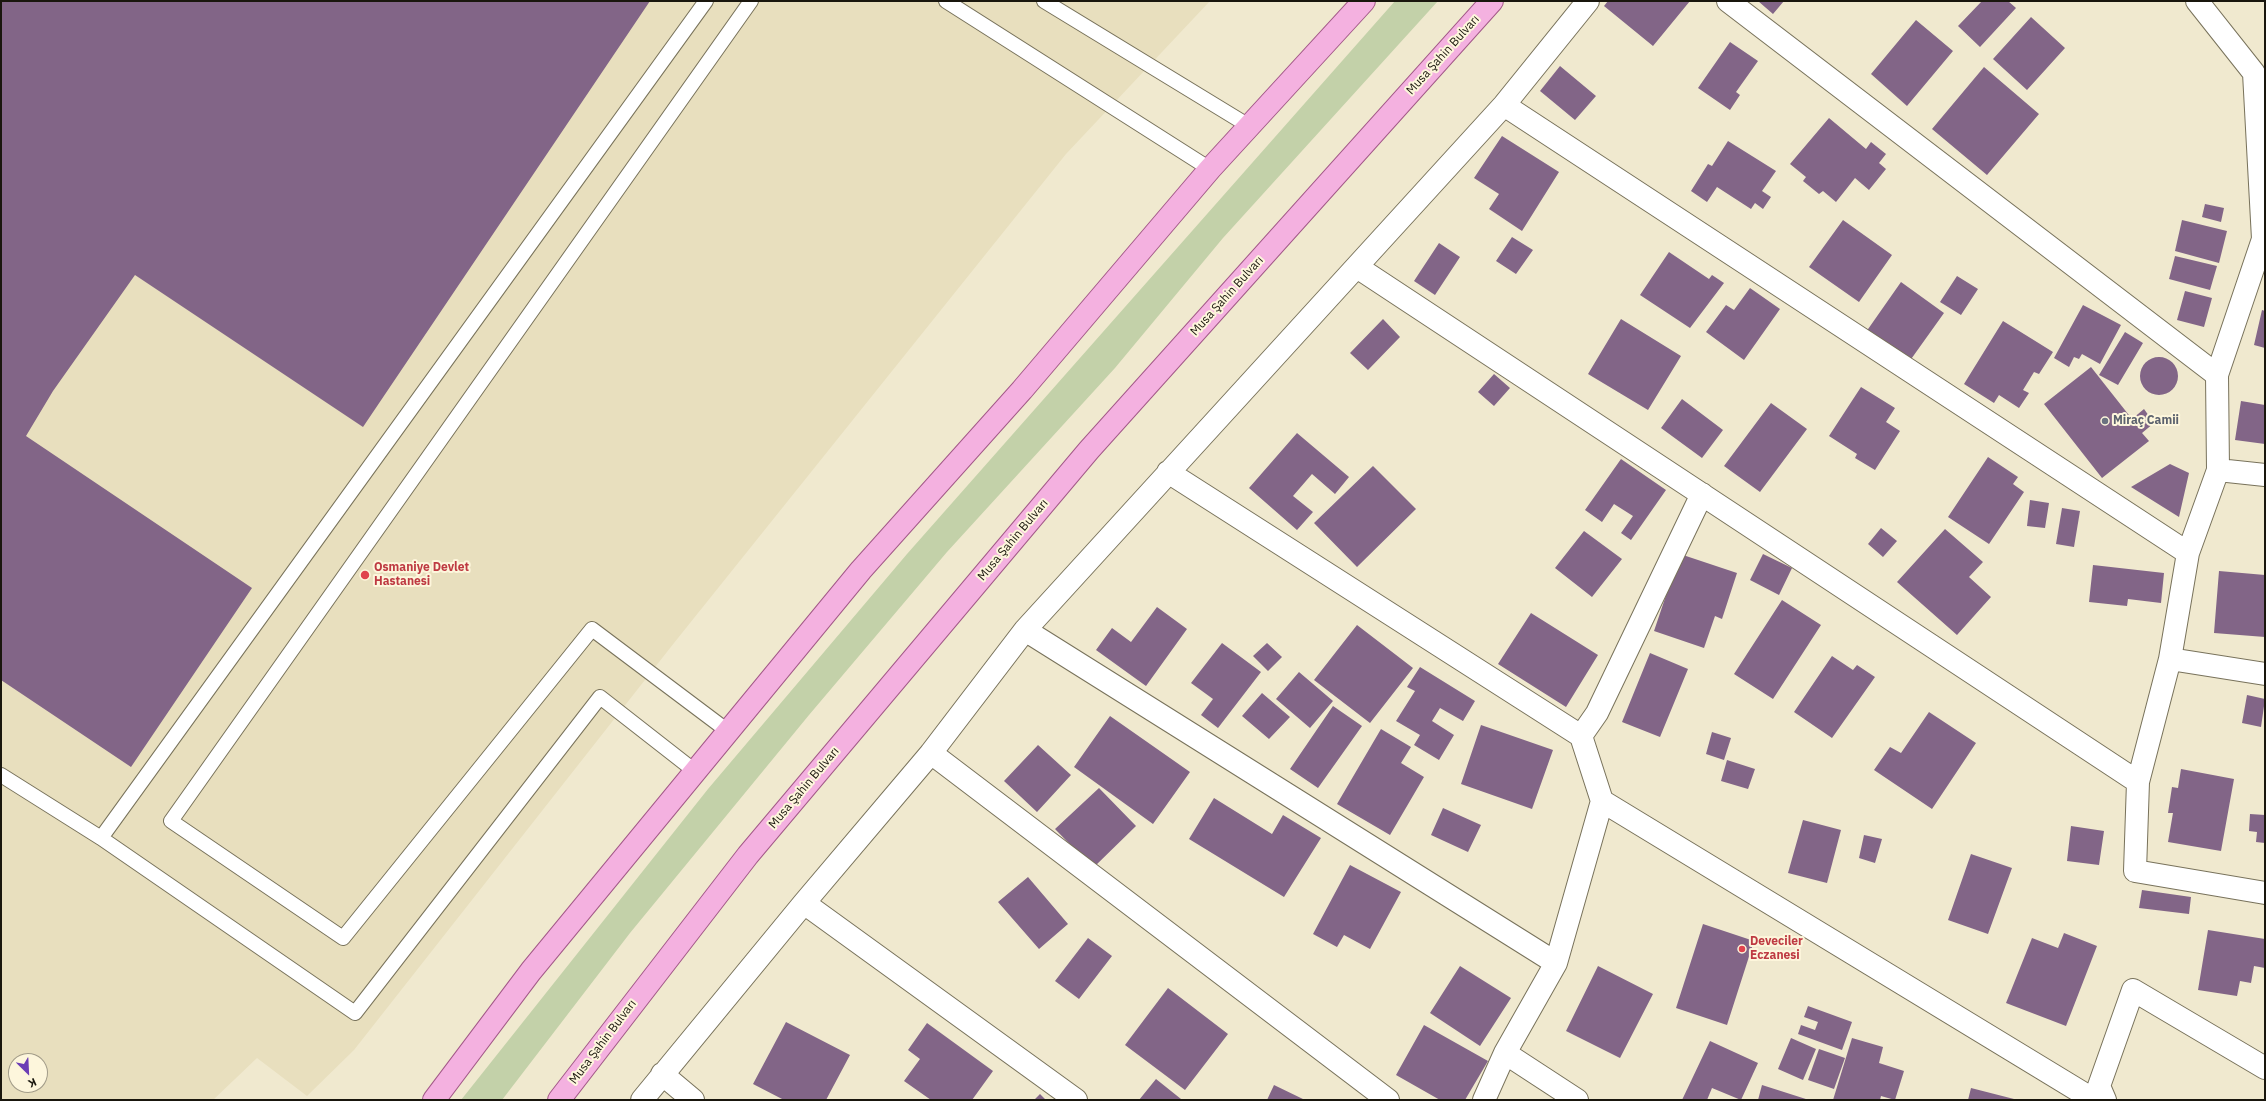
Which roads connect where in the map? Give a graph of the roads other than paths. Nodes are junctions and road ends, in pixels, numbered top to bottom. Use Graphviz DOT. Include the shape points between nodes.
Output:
graph roads {
  1 [pos="706,1"];
  2 [pos="751,1"];
  3 [pos="946,1"];
  4 [pos="1044,1"];
  5 [pos="1364,1"];
  6 [pos="1492,1"];
  7 [pos="1588,1"];
  8 [pos="1728,1"];
  9 [pos="2197,1"];
  10 [pos="1504,105"];
  11 [pos="1249,126"];
  12 [pos="1210,169"];
  13 [pos="2264,239"];
  14 [pos="1357,267"];
  15 [pos="2217,375"];
  16 [pos="2218,470"];
  17 [pos="1168,472"];
  18 [pos="2265,475"];
  19 [pos="1702,494"];
  20 [pos="2188,553"];
  21 [pos="1025,630"];
  22 [pos="2170,659"];
  23 [pos="2265,674"];
  24 [pos="729,732"];
  25 [pos="1580,736"];
  26 [pos="931,754"];
  27 [pos="696,772"];
  28 [pos="1,775"];
  29 [pos="2138,782"];
  30 [pos="1602,801"];
  31 [pos="101,838"];
  32 [pos="2265,893"];
  33 [pos="804,903"];
  34 [pos="1556,963"];
  35 [pos="1505,1053"];
  36 [pos="2265,1068"];
  37 [pos="662,1074"];
  38 [pos="434,1100"];
  39 [pos="559,1100"];
  40 [pos="642,1100"];
  41 [pos="693,1100"];
  42 [pos="1076,1100"];
  43 [pos="1388,1100"];
  44 [pos="1484,1100"];
  45 [pos="1577,1100"];
  46 [pos="2094,1100"];
  47 [pos="2105,1100"];
  1 -- 31 [label="lane"];
  2 -- 24 [label="lane" via="171,821 343,938 592,629"];
  3 -- 12 [label="lane"];
  4 -- 11 [label="lane"];
  5 -- 11 [label="main road"];
  6 -- 39 [label="main road, Musa Şahin Bulvarı" via="1084,456 748,855"];
  7 -- 10 [label="street"];
  8 -- 15 [label="street"];
  9 -- 13 [label="street" via="2254,73"];
  10 -- 14 [label="street"];
  10 -- 20 [label="street"];
  11 -- 12 [label="main road"];
  12 -- 24 [label="main road" via="1022,390 861,570"];
  13 -- 15 [label="street"];
  14 -- 17 [label="street"];
  14 -- 19 [label="street"];
  15 -- 16 [label="street"];
  16 -- 18 [label="street"];
  16 -- 20 [label="street"];
  17 -- 21 [label="street"];
  17 -- 25 [label="street"];
  19 -- 25 [label="street" via="1597,713"];
  19 -- 29 [label="street"];
  20 -- 22 [label="street"];
  21 -- 26 [label="street"];
  21 -- 34 [label="street"];
  22 -- 23 [label="street"];
  22 -- 29 [label="street"];
  24 -- 27 [label="main road"];
  25 -- 30 [label="street"];
  26 -- 33 [label="street"];
  26 -- 43 [label="street"];
  27 -- 31 [label="lane" via="600,697 355,1013"];
  27 -- 38 [label="main road" via="531,971"];
  28 -- 31 [label="lane"];
  29 -- 32 [label="street" via="2135,871"];
  30 -- 34 [label="street"];
  30 -- 46 [label="street"];
  33 -- 37 [label="street"];
  33 -- 42 [label="street"];
  34 -- 35 [label="street"];
  35 -- 44 [label="street"];
  35 -- 45 [label="street"];
  36 -- 47 [label="street" via="2134,990 2099,1086"];
  37 -- 40 [label="street"];
  37 -- 41 [label="street"];
}
